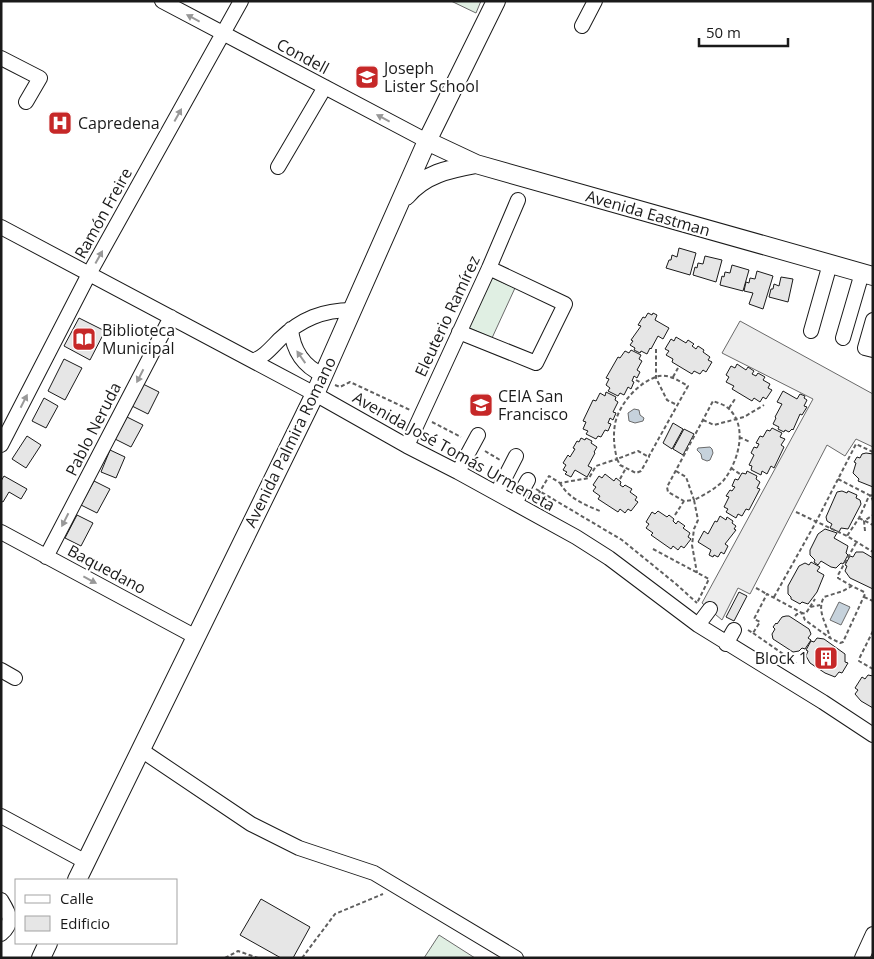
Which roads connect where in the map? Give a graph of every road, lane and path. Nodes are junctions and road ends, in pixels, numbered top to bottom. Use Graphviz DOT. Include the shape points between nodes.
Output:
graph roads {
  1 [pos="162,1"];
  2 [pos="241,1"];
  3 [pos="496,1"];
  4 [pos="595,1"];
  5 [pos="582,26"];
  6 [pos="224,34"];
  7 [pos="1,58"];
  8 [pos="325,87"];
  9 [pos="26,102"];
  10 [pos="427,141"];
  11 [pos="476,164"];
  12 [pos="278,167"];
  13 [pos="518,200"];
  14 [pos="397,209"];
  15 [pos="1,227"];
  16 [pos="830,264"];
  17 [pos="489,268"];
  18 [pos="89,274"];
  19 [pos="867,275"];
  20 [pos="352,310"];
  21 [pos="170,317"];
  22 [pos="873,320"];
  23 [pos="291,329"];
  24 [pos="812,331"];
  25 [pos="459,332"];
  26 [pos="843,338"];
  27 [pos="656,349"];
  28 [pos="873,350"];
  29 [pos="253,361"];
  30 [pos="678,368"];
  31 [pos="323,375"];
  32 [pos="673,377"];
  33 [pos="656,378"];
  34 [pos="636,380"];
  35 [pos="643,384"];
  36 [pos="315,394"];
  37 [pos="734,399"];
  38 [pos="677,405"];
  39 [pos="764,405"];
  40 [pos="729,408"];
  41 [pos="737,419"];
  42 [pos="703,420"];
  43 [pos="612,422"];
  44 [pos="615,425"];
  45 [pos="478,435"];
  46 [pos="739,437"];
  47 [pos="750,442"];
  48 [pos="1,444"];
  49 [pos="407,446"];
  50 [pos="873,452"];
  51 [pos="516,456"];
  52 [pos="649,457"];
  53 [pos="617,459"];
  54 [pos="591,464"];
  55 [pos="596,466"];
  56 [pos="626,468"];
  57 [pos="731,468"];
  58 [pos="676,471"];
  59 [pos="458,472"];
  60 [pos="740,474"];
  61 [pos="620,479"];
  62 [pos="838,479"];
  63 [pos="527,482"];
  64 [pos="560,483"];
  65 [pos="540,492"];
  66 [pos="497,493"];
  67 [pos="872,496"];
  68 [pos="694,500"];
  69 [pos="684,501"];
  70 [pos="873,502"];
  71 [pos="515,503"];
  72 [pos="529,511"];
  73 [pos="600,511"];
  74 [pos="796,512"];
  75 [pos="675,515"];
  76 [pos="873,515"];
  77 [pos="859,518"];
  78 [pos="864,521"];
  79 [pos="816,522"];
  80 [pos="873,525"];
  81 [pos="865,531"];
  82 [pos="1,532"];
  83 [pos="847,536"];
  84 [pos="856,543"];
  85 [pos="653,550"];
  86 [pos="873,552"];
  87 [pos="46,557"];
  88 [pos="696,573"];
  89 [pos="852,586"];
  90 [pos="756,588"];
  91 [pos="767,594"];
  92 [pos="864,597"];
  93 [pos="774,598"];
  94 [pos="815,599"];
  95 [pos="873,601"];
  96 [pos="821,604"];
  97 [pos="810,607"];
  98 [pos="705,608"];
  99 [pos="802,613"];
  100 [pos="795,616"];
  101 [pos="698,625"];
  102 [pos="873,631"];
  103 [pos="753,633"];
  104 [pos="731,635"];
  105 [pos="196,637"];
  106 [pos="830,638"];
  107 [pos="873,646"];
  108 [pos="873,656"];
  109 [pos="796,663"];
  110 [pos="873,669"];
  111 [pos="1,670"];
  112 [pos="15,678"];
  113 [pos="873,735"];
  114 [pos="141,750"];
  115 [pos="1,816"];
  116 [pos="86,862"];
  117 [pos="78,879"];
  118 [pos="405,891"];
  119 [pos="1,900"];
  120 [pos="1,934"];
  121 [pos="873,934"];
  122 [pos="48,944"];
  123 [pos="41,958"];
  124 [pos="225,958"];
  125 [pos="258,958"];
  126 [pos="302,958"];
  127 [pos="516,958"];
  128 [pos="862,958"];
  6 -- 1 [label="street, Condell, one-way"];
  2 -- 6 [label="street, Ramón Freire"];
  3 -- 10 [label="main road, Avenida Palmira Romano"];
  4 -- 5 [label="street"];
  6 -- 8 [label="street, Condell"];
  18 -- 6 [label="street, Ramón Freire, one-way"];
  7 -- 9 [label="street" via="40,78"];
  10 -- 8 [label="street, Condell, one-way"];
  8 -- 12 [label="street"];
  10 -- 11 [label="main road, Avenida Eastman"];
  10 -- 14 [label="main road, Avenida Palmira Romano"];
  11 -- 14 [label="main road" via="450,168 429,177 410,191"];
  11 -- 16 [label="main road, Avenida Eastman"];
  13 -- 17 [label="street, Eleuterio Ramírez"];
  14 -- 20 [label="main road, Avenida Palmira Romano"];
  15 -- 18 [label="street, Avenida José Tomás Urmeneta"];
  16 -- 19 [label="main road, Avenida Eastman"];
  16 -- 24 [label="street"];
  17 -- 25 [label="street, Eleuterio Ramírez"];
  17 -- 25 [label="street" via="564,304 536,363"];
  18 -- 21 [label="street, Avenida José Tomás Urmeneta"];
  48 -- 18 [label="street, Ramón Freire, one-way"];
  19 -- 26 [label="street"];
  20 -- 23 [label="street" via="322,313"];
  20 -- 31 [label="main road, Avenida Palmira Romano"];
  21 -- 29 [label="street, Avenida José Tomás Urmeneta"];
  21 -- 87 [label="street, Pablo Neruda, one-way"];
  22 -- 28 [label="street" via="865,348"];
  23 -- 29 [label="street" via="267,353"];
  31 -- 23 [label="street, one-way" via="301,359"];
  25 -- 49 [label="street, Eleuterio Ramírez"];
  27 -- 33 [label="path"];
  29 -- 36 [label="street, Avenida José Tomás Urmeneta"];
  30 -- 32 [label="path"];
  31 -- 36 [label="main road, Avenida Palmira Romano"];
  32 -- 33 [label="path"];
  32 -- 38 [label="path" via="688,386"];
  33 -- 35 [label="path"];
  33 -- 38 [label="path" via="667,400"];
  34 -- 35 [label="path"];
  35 -- 44 [label="path" via="625,403"];
  36 -- 49 [label="street, Avenida José Tomás Urmeneta"];
  36 -- 105 [label="main road, Avenida Palmira Romano"];
  37 -- 40 [label="path"];
  38 -- 52 [label="path"];
  39 -- 41 [label="path"];
  40 -- 41 [label="path"];
  40 -- 42 [label="path" via="713,401"];
  41 -- 42 [label="path" via="714,425"];
  41 -- 46 [label="path"];
  42 -- 58 [label="path"];
  43 -- 44 [label="path"];
  44 -- 53 [label="path"];
  45 -- 59 [label="street"];
  46 -- 47 [label="path"];
  46 -- 57 [label="path"];
  49 -- 59 [label="street, Avenida José Tomás Urmeneta"];
  50 -- 62 [label="path" via="856,444"];
  51 -- 66 [label="street"];
  52 -- 53 [label="path" via="638,451"];
  52 -- 56 [label="path" via="638,474"];
  53 -- 55 [label="path"];
  53 -- 56 [label="path"];
  54 -- 55 [label="path"];
  55 -- 64 [label="path" via="589,478"];
  56 -- 61 [label="path"];
  57 -- 60 [label="path"];
  57 -- 68 [label="path" via="722,481"];
  58 -- 68 [label="path" via="686,477"];
  58 -- 69 [label="path" via="667,490"];
  59 -- 66 [label="street, Avenida José Tomás Urmeneta"];
  62 -- 67 [label="path"];
  62 -- 79 [label="path"];
  63 -- 65 [label="path"];
  63 -- 71 [label="street"];
  64 -- 65 [label="path" via="549,476"];
  64 -- 73 [label="path" via="572,497"];
  65 -- 72 [label="path"];
  65 -- 98 [label="path" via="622,540"];
  66 -- 71 [label="street, Avenida José Tomás Urmeneta"];
  67 -- 70 [label="path"];
  67 -- 77 [label="path"];
  68 -- 69 [label="path"];
  68 -- 88 [label="path" via="698,520 692,545"];
  69 -- 75 [label="path"];
  71 -- 72 [label="street, Avenida José Tomás Urmeneta"];
  72 -- 101 [label="street, Avenida José Tomás Urmeneta" via="609,558"];
  74 -- 79 [label="path"];
  76 -- 78 [label="path"];
  77 -- 78 [label="path"];
  77 -- 83 [label="path"];
  78 -- 80 [label="path"];
  78 -- 81 [label="path"];
  79 -- 83 [label="path"];
  79 -- 93 [label="path"];
  82 -- 87 [label="street, Baquedano"];
  83 -- 84 [label="path"];
  84 -- 86 [label="path"];
  84 -- 89 [label="path" via="838,575"];
  85 -- 88 [label="path"];
  87 -- 105 [label="street, Baquedano, one-way"];
  88 -- 98 [label="path" via="709,579"];
  89 -- 92 [label="path" via="864,592"];
  89 -- 96 [label="path" via="824,597"];
  90 -- 91 [label="path"];
  91 -- 93 [label="path"];
  91 -- 103 [label="path" via="754,618 760,622"];
  92 -- 95 [label="path"];
  92 -- 106 [label="path" via="843,642"];
  93 -- 99 [label="path"];
  94 -- 97 [label="path"];
  96 -- 97 [label="path"];
  96 -- 106 [label="path"];
  97 -- 99 [label="path"];
  98 -- 101 [label="street"];
  99 -- 100 [label="path"];
  99 -- 106 [label="path" via="805,620"];
  101 -- 104 [label="street, Avenida José Tomás Urmeneta"];
  102 -- 110 [label="path" via="860,659"];
  103 -- 104 [label="path" via="745,629 740,638"];
  103 -- 109 [label="path"];
  104 -- 113 [label="street, Avenida José Tomás Urmeneta"];
  105 -- 114 [label="main road, Avenida Palmira Romano"];
  107 -- 108 [label="path"];
  111 -- 112 [label="street"];
  114 -- 116 [label="main road, Avenida Palmira Romano"];
  114 -- 118 [label="street" via="251,824 299,848 374,873"];
  115 -- 116 [label="street"];
  116 -- 117 [label="main road, Avenida Palmira Romano"];
  118 -- 126 [label="path" via="380,894 335,914"];
  118 -- 127 [label="street"];
  119 -- 120 [label="street" via="9,912 10,921"];
  121 -- 128 [label="street"];
  122 -- 123 [label="main road"];
  124 -- 125 [label="path" via="238,951"];
}
